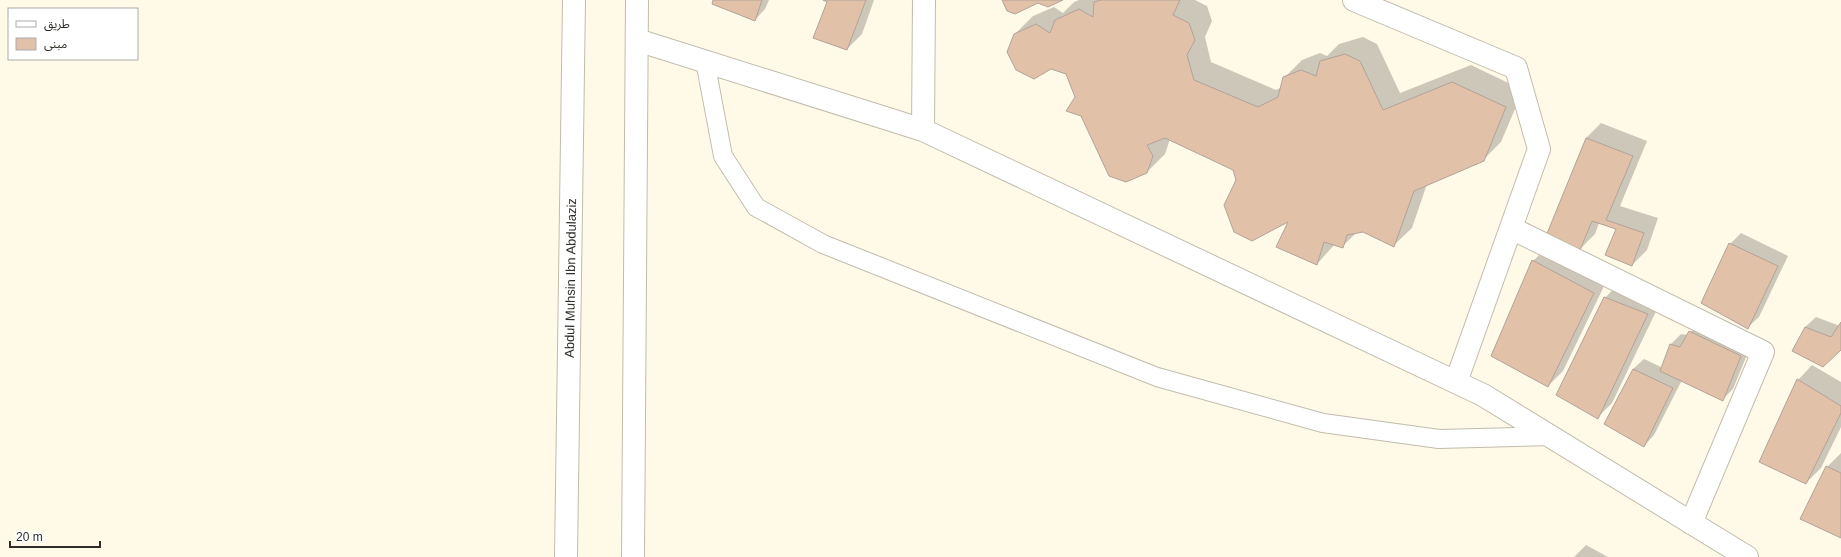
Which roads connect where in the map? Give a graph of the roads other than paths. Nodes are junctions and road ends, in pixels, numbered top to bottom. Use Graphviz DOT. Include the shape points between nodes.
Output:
graph roads {
  1 [pos="574,0"];
  2 [pos="637,0"];
  3 [pos="924,0"];
  4 [pos="1354,0"];
  5 [pos="637,40"];
  6 [pos="705,61"];
  7 [pos="923,130"];
  8 [pos="1511,228"];
  9 [pos="1456,382"];
  10 [pos="1550,436"];
  11 [pos="1691,523"];
  12 [pos="566,557"];
  13 [pos="633,557"];
  14 [pos="1747,557"];
  1 -- 12 [label="street, Abdul Muhsin Ibn Abdulaziz"];
  2 -- 5 [label="street"];
  3 -- 7 [label="street"];
  4 -- 8 [label="street" via="1516,68 1539,149"];
  5 -- 6 [label="street"];
  5 -- 13 [label="street"];
  6 -- 7 [label="street"];
  6 -- 10 [label="lane" via="723,156 756,207 823,244 1158,376 1323,423 1439,439"];
  7 -- 9 [label="street"];
  8 -- 9 [label="street"];
  8 -- 11 [label="street" via="1763,352"];
  9 -- 10 [label="street" via="1483,395"];
  10 -- 11 [label="street"];
  11 -- 14 [label="street"];
}
